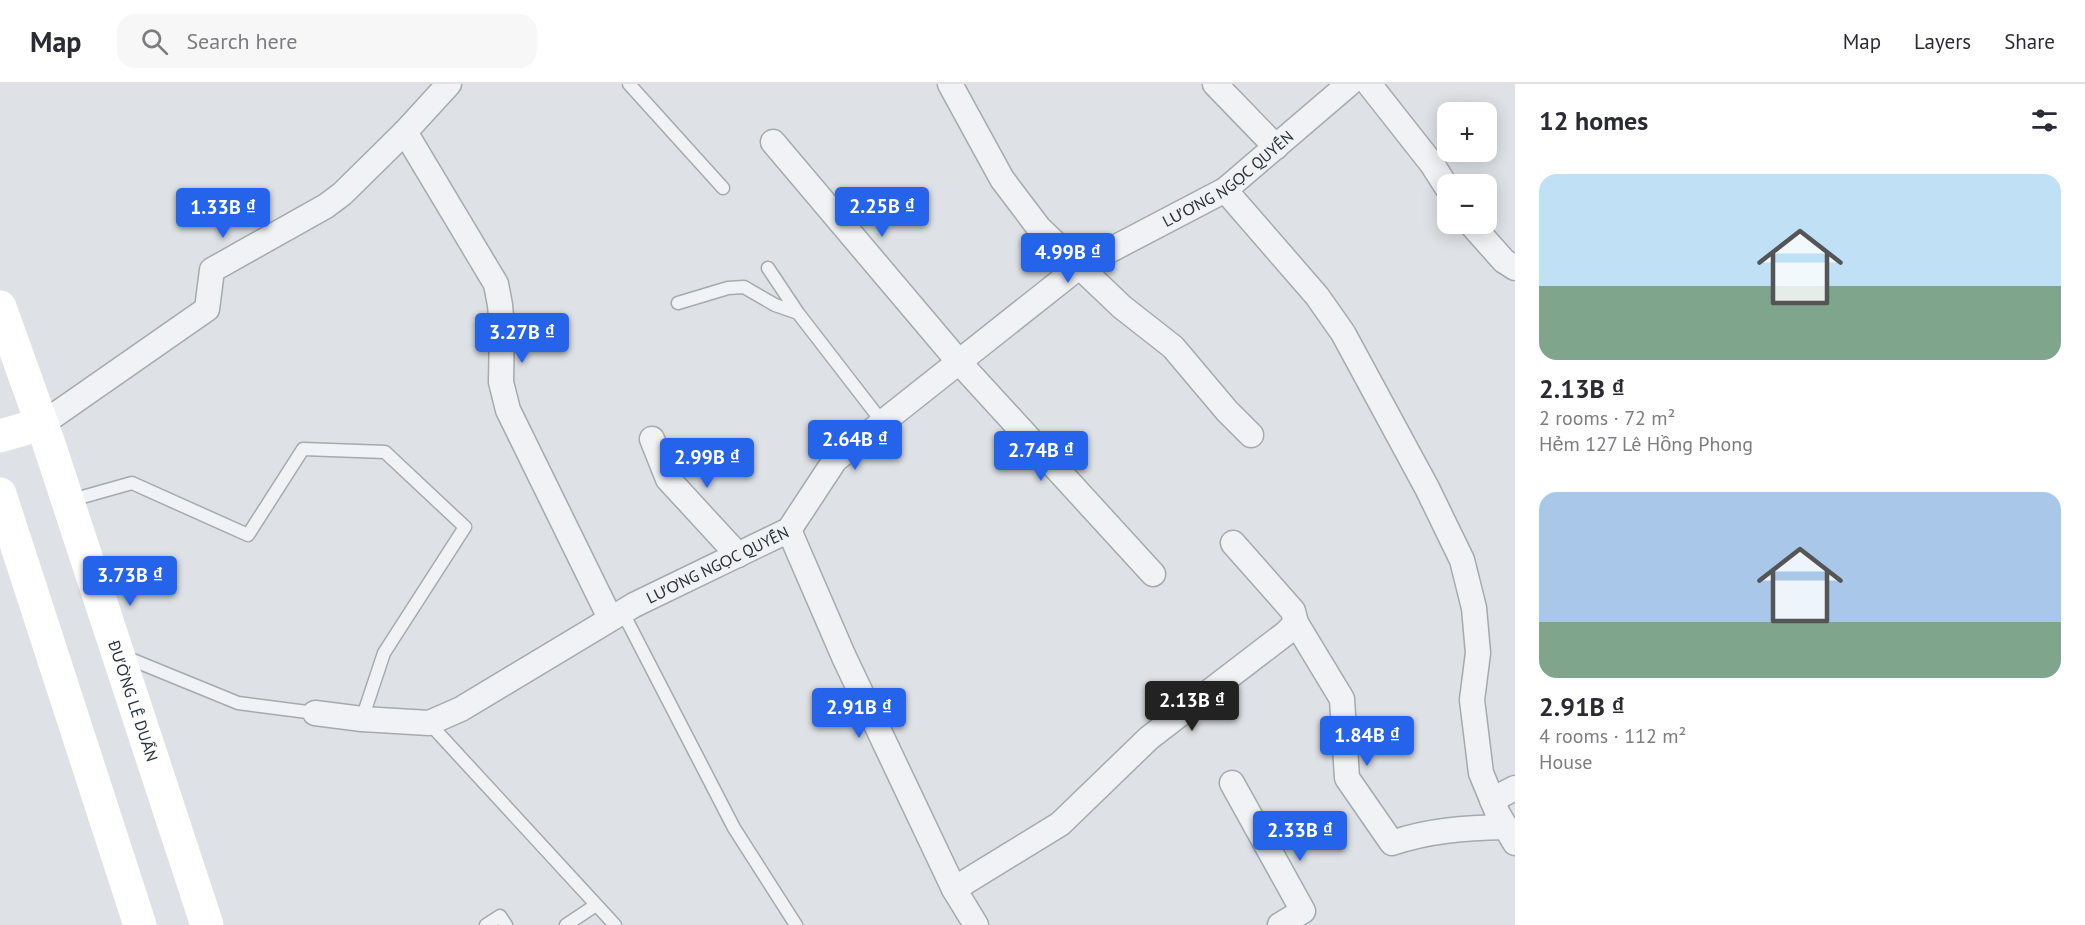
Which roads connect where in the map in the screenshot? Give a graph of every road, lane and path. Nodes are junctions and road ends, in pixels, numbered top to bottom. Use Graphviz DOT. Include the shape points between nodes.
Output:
graph roads {
  1 [pos="449,84"];
  2 [pos="629,84"];
  3 [pos="950,84"];
  4 [pos="1215,84"];
  5 [pos="1349,84"];
  6 [pos="1369,84"];
  7 [pos="405,132"];
  8 [pos="773,142"];
  9 [pos="1276,147"];
  10 [pos="1438,174"];
  11 [pos="723,188"];
  12 [pos="1225,190"];
  13 [pos="1482,234"];
  14 [pos="1511,260"];
  15 [pos="1080,267"];
  16 [pos="768,268"];
  17 [pos="678,303"];
  18 [pos="0,308"];
  19 [pos="798,313"];
  20 [pos="959,362"];
  21 [pos="883,423"];
  22 [pos="42,424"];
  23 [pos="1251,435"];
  24 [pos="0,436"];
  25 [pos="652,439"];
  26 [pos="0,494"];
  27 [pos="68,501"];
  28 [pos="789,530"];
  29 [pos="1233,543"];
  30 [pos="738,555"];
  31 [pos="1153,574"];
  32 [pos="616,614"];
  33 [pos="1296,623"];
  34 [pos="119,654"];
  35 [pos="315,713"];
  36 [pos="362,719"];
  37 [pos="429,723"];
  38 [pos="1232,783"];
  39 [pos="1515,788"];
  40 [pos="1492,800"];
  41 [pos="1510,835"];
  42 [pos="954,889"];
  43 [pos="596,905"];
  44 [pos="969,923"];
  45 [pos="140,925"];
  46 [pos="207,925"];
  47 [pos="486,925"];
  48 [pos="506,925"];
  49 [pos="566,925"];
  50 [pos="615,925"];
  51 [pos="796,925"];
  52 [pos="1280,925"];
  1 -- 7 [label="street"];
  2 -- 11 [label="lane"];
  3 -- 15 [label="street" via="1002,179 1039,228"];
  4 -- 9 [label="street"];
  5 -- 9 [label="street, LƯƠNG NGỌC QUYẾN"];
  6 -- 10 [label="street"];
  7 -- 22 [label="street" via="326,206 212,270 207,309"];
  7 -- 32 [label="street" via="496,284 502,327 501,382 508,410"];
  8 -- 20 [label="street"];
  9 -- 12 [label="street, LƯƠNG NGỌC QUYẾN"];
  12 -- 15 [label="street, LƯƠNG NGỌC QUYẾN"];
  12 -- 40 [label="street" via="1317,296 1343,333 1462,560 1474,608 1478,653 1472,700 1480,773"];
  13 -- 14 [label="street"];
  15 -- 20 [label="street, LƯƠNG NGỌC QUYẾN"];
  15 -- 23 [label="street" via="1173,347"];
  16 -- 19 [label="lane"];
  17 -- 19 [label="lane" via="744,287"];
  18 -- 22 [label="main road, ĐƯỜNG LÊ DUẨN"];
  19 -- 21 [label="lane"];
  20 -- 21 [label="street, LƯƠNG NGỌC QUYẾN"];
  20 -- 31 [label="street"];
  21 -- 28 [label="street, LƯƠNG NGỌC QUYẾN" via="835,460"];
  22 -- 24 [label="main road"];
  22 -- 27 [label="main road, ĐƯỜNG LÊ DUẨN"];
  25 -- 30 [label="street" via="668,479"];
  26 -- 45 [label="main road"];
  27 -- 34 [label="main road, ĐƯỜNG LÊ DUẨN"];
  27 -- 36 [label="lane" via="132,483 248,535 303,449 385,452 465,526 384,653"];
  28 -- 30 [label="street, LƯƠNG NGỌC QUYẾN"];
  28 -- 42 [label="street" via="844,657"];
  29 -- 33 [label="street" via="1293,611"];
  30 -- 32 [label="street, LƯƠNG NGỌC QUYẾN"];
  32 -- 37 [label="street, LƯƠNG NGỌC QUYẾN" via="461,709"];
  32 -- 51 [label="lane" via="734,828"];
  33 -- 41 [label="street" via="1342,699 1347,778 1392,843 1454,828"];
  33 -- 42 [label="street" via="1149,738 1060,824"];
  34 -- 35 [label="lane" via="238,703"];
  34 -- 46 [label="main road, ĐƯỜNG LÊ DUẨN"];
  35 -- 36 [label="street, LƯƠNG NGỌC QUYẾN"];
  36 -- 37 [label="street, LƯƠNG NGỌC QUYẾN"];
  37 -- 43 [label="lane"];
  38 -- 52 [label="street" via="1303,911"];
  39 -- 40 [label="street"];
  40 -- 41 [label="street"];
  42 -- 44 [label="street"];
  43 -- 49 [label="lane"];
  43 -- 50 [label="lane"];
  47 -- 48 [label="lane" via="500,916"];
}
